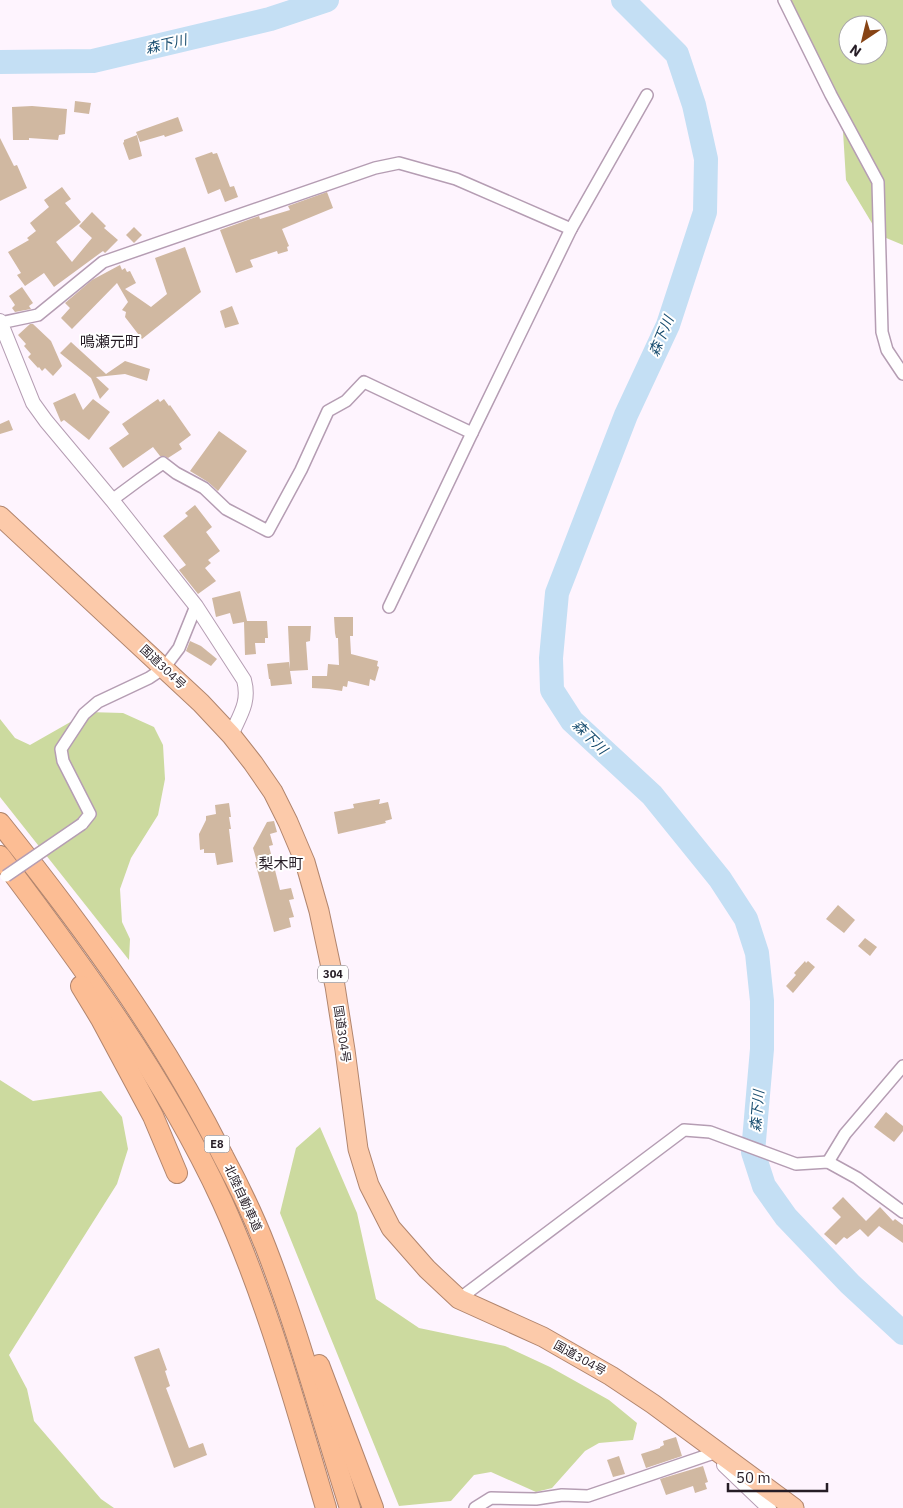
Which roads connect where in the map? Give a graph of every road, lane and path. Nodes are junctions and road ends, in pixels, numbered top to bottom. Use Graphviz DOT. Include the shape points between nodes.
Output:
graph roads {
  1 [pos="784,0"];
  2 [pos="648,95"];
  3 [pos="572,229"];
  4 [pos="0,323"];
  5 [pos="903,374"];
  6 [pos="472,433"];
  7 [pos="112,500"];
  8 [pos="0,516"];
  9 [pos="196,606"];
  10 [pos="389,607"];
  11 [pos="164,668"];
  12 [pos="231,735"];
  13 [pos="0,823"];
  14 [pos="0,856"];
  15 [pos="2,874"];
  16 [pos="903,1066"];
  17 [pos="828,1162"];
  18 [pos="177,1173"];
  19 [pos="903,1212"];
  20 [pos="266,1247"];
  21 [pos="459,1299"];
  22 [pos="654,1404"];
  23 [pos="711,1454"];
  24 [pos="326,1508"];
  25 [pos="350,1508"];
  26 [pos="374,1508"];
  27 [pos="475,1508"];
  28 [pos="769,1508"];
  29 [pos="794,1508"];
  1 -- 5 [label="street" via="878,182 882,332 887,350"];
  2 -- 3 [label="street"];
  3 -- 4 [label="street" via="456,179 398,164 375,168 103,262 38,315"];
  3 -- 6 [label="street"];
  4 -- 7 [label="street" via="33,402"];
  6 -- 7 [label="street" via="364,382 346,400 328,411 268,530 226,509 204,488 163,463"];
  6 -- 10 [label="street"];
  7 -- 9 [label="street"];
  8 -- 11 [label="highway, 国道304号 / 304"];
  9 -- 11 [label="street" via="179,648"];
  9 -- 12 [label="street" via="244,680 247,690 246,703"];
  11 -- 12 [label="highway, 国道304号 / 304"];
  11 -- 15 [label="street, bridge" via="98,702 84,714 61,748 62,761 90,814 82,824"];
  12 -- 21 [label="highway, 国道304号 / 304" via="273,792 305,862 335,986 358,1149 369,1185 391,1228 427,1270"];
  13 -- 20 [label="highway, 北陸自動車道 / E8" via="89,938 176,1068 237,1182"];
  14 -- 24 [label="highway, 北陸自動車道 / E8" via="122,1024 158,1081 222,1201 268,1320"];
  15 -- 18 [label="highway" via="36,915 101,1019 153,1116"];
  16 -- 17 [label="street" via="845,1134"];
  17 -- 19 [label="street" via="857,1178"];
  17 -- 21 [label="street" via="796,1164 710,1132 684,1130"];
  20 -- 25 [label="highway, 北陸自動車道 / E8" via="305,1359"];
  20 -- 26 [label="highway" via="318,1362"];
  21 -- 22 [label="highway, 国道304号 / 304" via="543,1337"];
  22 -- 23 [label="street"];
  22 -- 29 [label="highway, 304"];
  23 -- 27 [label="street" via="588,1496 491,1498"];
  23 -- 28 [label="street"];
}
